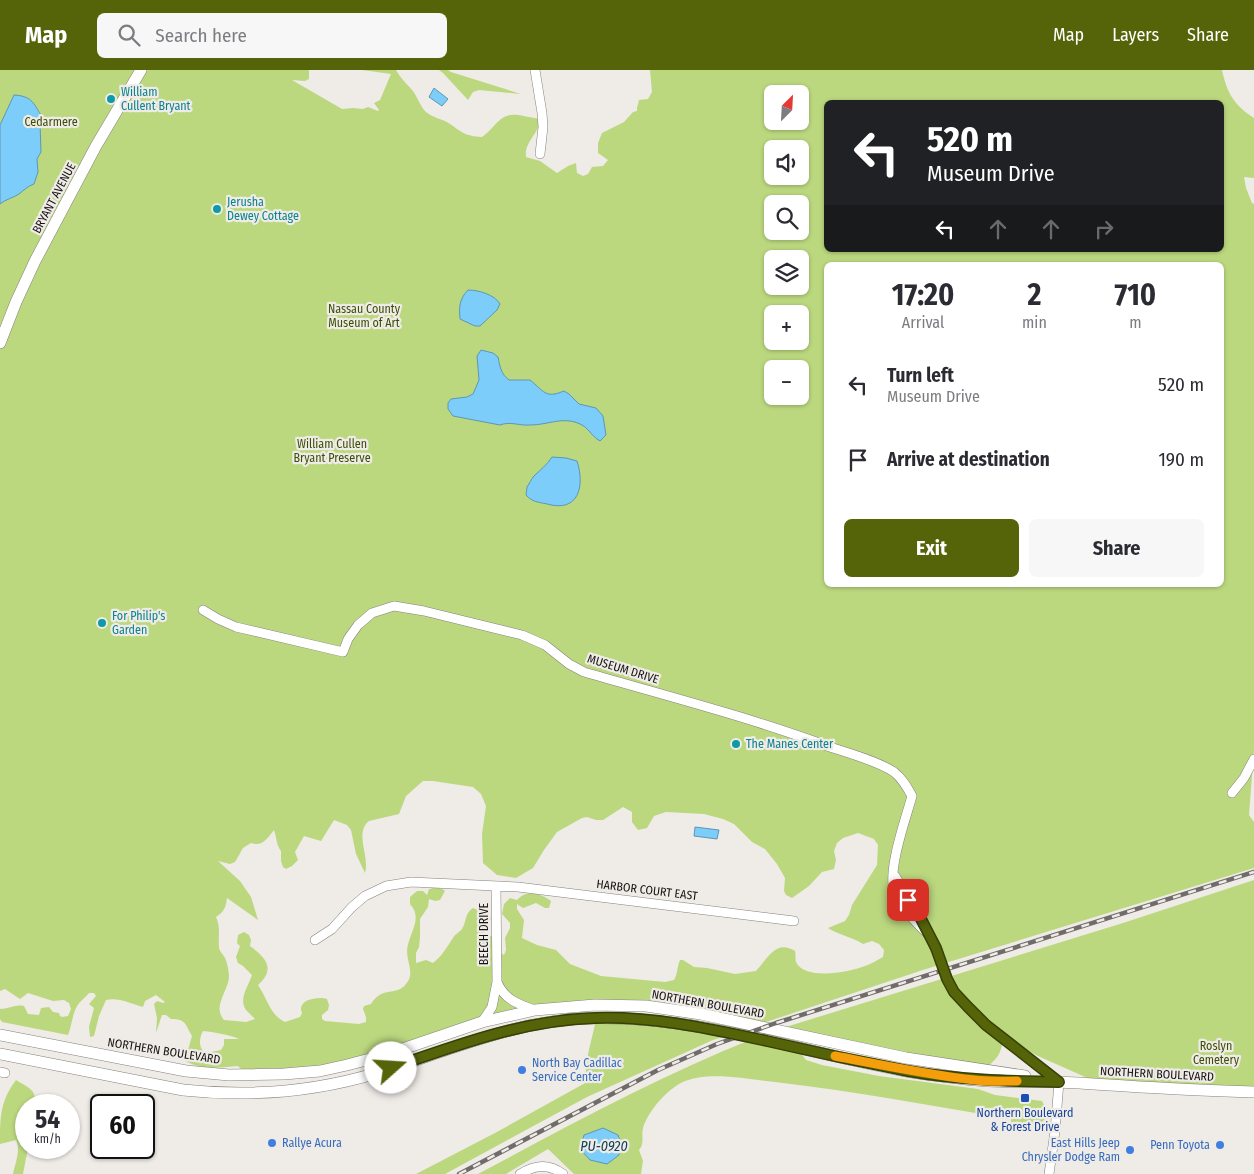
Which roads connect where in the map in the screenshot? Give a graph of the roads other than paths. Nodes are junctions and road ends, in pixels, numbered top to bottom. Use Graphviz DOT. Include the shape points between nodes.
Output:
graph roads {
  1 [pos="141,70"];
  2 [pos="535,70"];
  3 [pos="540,154"];
  4 [pos="0,343"];
  5 [pos="203,610"];
  6 [pos="1254,759"];
  7 [pos="1232,792"];
  8 [pos="496,886"];
  9 [pos="794,921"];
  10 [pos="315,940"];
  11 [pos="497,982"];
  12 [pos="535,1010"];
  13 [pos="482,1022"];
  14 [pos="0,1035"];
  15 [pos="0,1054"];
  16 [pos="186,1071"];
  17 [pos="1059,1082"];
  18 [pos="182,1090"];
  19 [pos="1254,1092"];
  20 [pos="520,1174"];
  21 [pos="563,1174"];
  22 [pos="1049,1174"];
  1 -- 4 [label="main road, BRYANT AVENUE" via="35,261"];
  2 -- 3 [label="street" via="543,127"];
  5 -- 17 [label="street, MUSEUM DRIVE" via="236,627 344,652 354,629 372,613 394,606 424,611 522,635 584,672 765,724 884,766 898,775 912,796 895,858 894,874 929,934 950,984 986,1025"];
  6 -- 7 [label="street"];
  8 -- 9 [label="street, HARBOR COURT EAST"];
  8 -- 10 [label="street, HARBOR COURT EAST" via="411,882 386,886 358,901 332,930"];
  8 -- 11 [label="street, BEECH DRIVE"];
  11 -- 12 [label="street, BEECH DRIVE" via="507,998"];
  11 -- 13 [label="street, BEECH DRIVE" via="492,1007"];
  12 -- 13 [label="main road, NORTHERN BOULEVARD"];
  12 -- 17 [label="main road, NORTHERN BOULEVARD" via="595,1005 674,1009 906,1058"];
  13 -- 16 [label="main road, NORTHERN BOULEVARD" via="385,1055 320,1071 242,1075"];
  14 -- 16 [label="main road, NORTHERN BOULEVARD"];
  15 -- 18 [label="main road, NORTHERN BOULEVARD"];
  16 -- 18 [label="main road"];
  17 -- 18 [label="main road, NORTHERN BOULEVARD" via="944,1076 706,1027 668,1021 596,1018 512,1029 376,1073 319,1087 246,1094"];
  17 -- 19 [label="main road, NORTHERN BOULEVARD"];
  17 -- 22 [label="street"];
  20 -- 21 [label="street" via="542,1166"];
}
